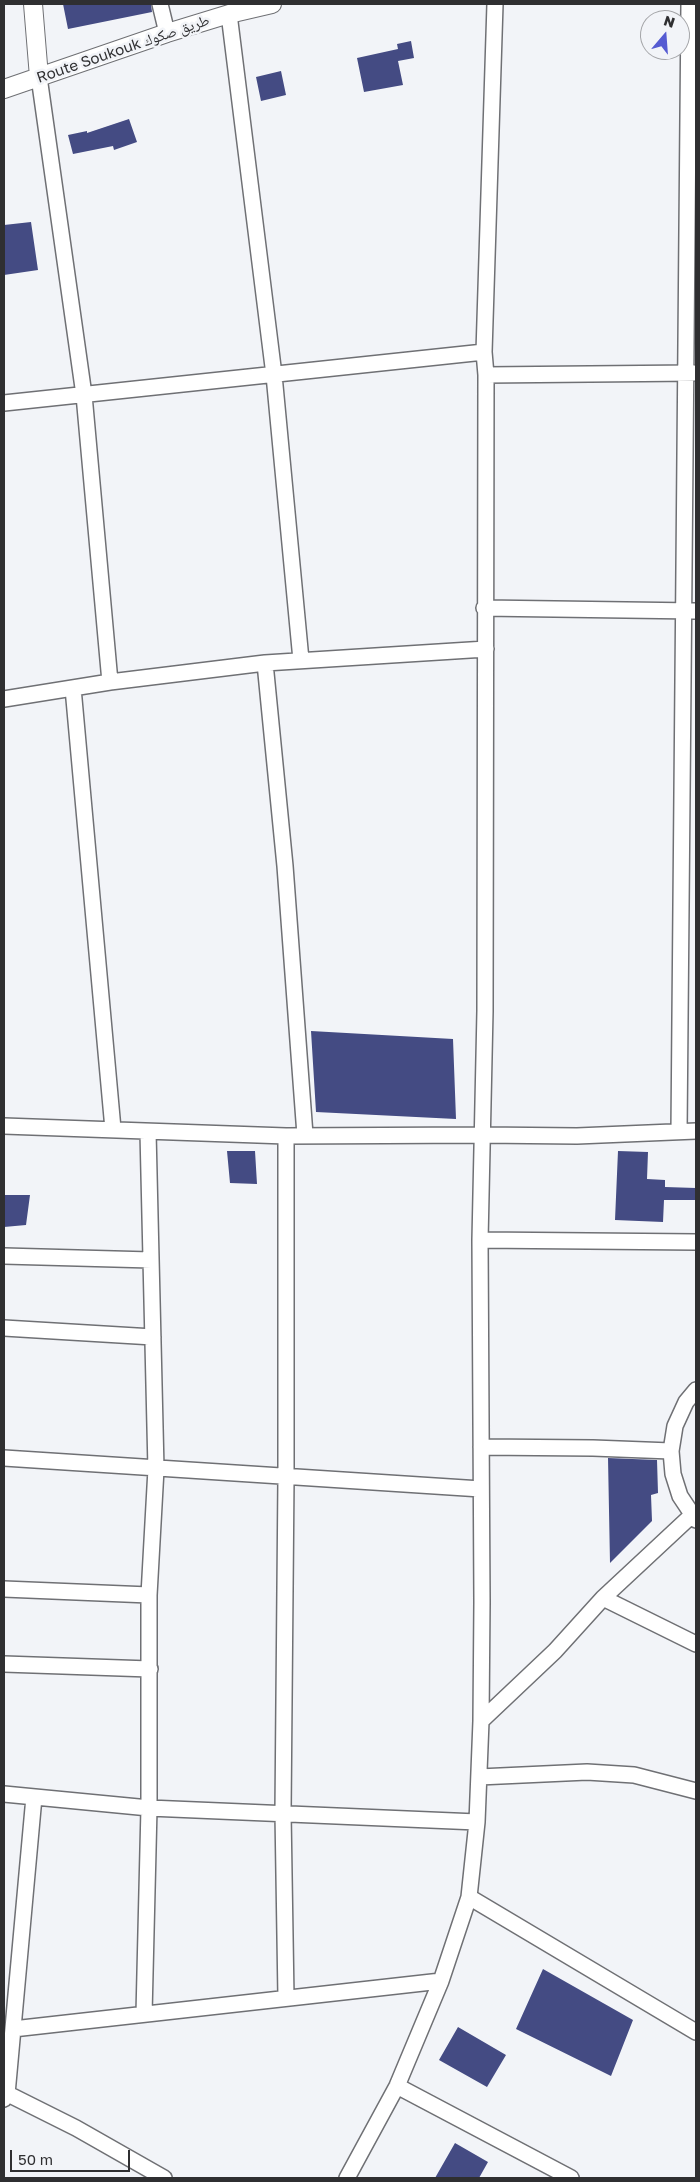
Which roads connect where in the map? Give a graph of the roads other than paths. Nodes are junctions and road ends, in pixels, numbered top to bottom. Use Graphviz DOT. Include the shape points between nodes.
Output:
graph roads {
  1 [pos="33,4"];
  2 [pos="160,4"];
  3 [pos="272,4"];
  4 [pos="495,4"];
  5 [pos="689,4"];
  6 [pos="229,14"];
  7 [pos="167,33"];
  8 [pos="39,78"];
  9 [pos="4,89"];
  10 [pos="484,352"];
  11 [pos="691,373"];
  12 [pos="274,375"];
  13 [pos="486,375"];
  14 [pos="84,395"];
  15 [pos="4,403"];
  16 [pos="484,608"];
  17 [pos="690,611"];
  18 [pos="486,648"];
  19 [pos="301,660"];
  20 [pos="265,663"];
  21 [pos="110,682"];
  22 [pos="73,688"];
  23 [pos="4,699"];
  24 [pos="4,1126"];
  25 [pos="113,1129"];
  26 [pos="679,1131"];
  27 [pos="696,1131"];
  28 [pos="148,1132"];
  29 [pos="482,1135"];
  30 [pos="286,1136"];
  31 [pos="305,1136"];
  32 [pos="480,1240"];
  33 [pos="696,1242"];
  34 [pos="4,1256"];
  35 [pos="151,1260"];
  36 [pos="4,1328"];
  37 [pos="153,1337"];
  38 [pos="696,1390"];
  39 [pos="481,1447"];
  40 [pos="671,1452"];
  41 [pos="4,1458"];
  42 [pos="156,1469"];
  43 [pos="286,1478"];
  44 [pos="481,1489"];
  45 [pos="694,1518"];
  46 [pos="4,1589"];
  47 [pos="150,1595"];
  48 [pos="603,1598"];
  49 [pos="696,1644"];
  50 [pos="4,1664"];
  51 [pos="150,1669"];
  52 [pos="481,1721"];
  53 [pos="479,1777"];
  54 [pos="696,1791"];
  55 [pos="4,1794"];
  56 [pos="34,1797"];
  57 [pos="149,1808"];
  58 [pos="283,1813"];
  59 [pos="477,1822"];
  60 [pos="468,1897"];
  61 [pos="441,1981"];
  62 [pos="286,1998"];
  63 [pos="144,2014"];
  64 [pos="13,2029"];
  65 [pos="696,2032"];
  66 [pos="397,2086"];
  67 [pos="5,2095"];
  68 [pos="164,2178"];
  69 [pos="347,2178"];
  70 [pos="571,2178"];
  1 -- 8 [label="street"];
  2 -- 7 [label="street"];
  3 -- 6 [label="street, Route Soukouk طريق صكوك"];
  4 -- 10 [label="street"];
  5 -- 11 [label="street"];
  6 -- 7 [label="street, Route Soukouk طريق صكوك"];
  6 -- 12 [label="street"];
  7 -- 8 [label="street, Route Soukouk طريق صكوك"];
  8 -- 9 [label="street, Route Soukouk طريق صكوك"];
  8 -- 14 [label="street"];
  10 -- 12 [label="street"];
  10 -- 13 [label="street"];
  11 -- 13 [label="street"];
  11 -- 17 [label="street"];
  12 -- 14 [label="street"];
  12 -- 19 [label="street"];
  13 -- 16 [label="street"];
  14 -- 15 [label="street"];
  14 -- 21 [label="street"];
  16 -- 17 [label="street"];
  16 -- 18 [label="street"];
  17 -- 26 [label="street"];
  18 -- 19 [label="street"];
  18 -- 29 [label="street"];
  19 -- 20 [label="street"];
  20 -- 21 [label="street"];
  20 -- 31 [label="street" via="285,866"];
  21 -- 22 [label="street"];
  22 -- 23 [label="street"];
  22 -- 25 [label="street"];
  24 -- 25 [label="street"];
  25 -- 28 [label="street"];
  26 -- 27 [label="street"];
  26 -- 29 [label="street" via="577,1136"];
  28 -- 30 [label="street"];
  28 -- 35 [label="street"];
  29 -- 31 [label="street"];
  29 -- 32 [label="street"];
  30 -- 31 [label="street"];
  30 -- 43 [label="street"];
  32 -- 33 [label="street"];
  32 -- 39 [label="street"];
  34 -- 35 [label="street"];
  35 -- 37 [label="street"];
  36 -- 37 [label="street"];
  37 -- 42 [label="street"];
  38 -- 40 [label="street" via="686,1402 675,1426"];
  39 -- 40 [label="street"];
  39 -- 44 [label="street"];
  40 -- 45 [label="street" via="677,1489"];
  41 -- 42 [label="street"];
  42 -- 43 [label="street"];
  42 -- 47 [label="street"];
  43 -- 44 [label="street"];
  43 -- 58 [label="street"];
  44 -- 52 [label="street"];
  45 -- 48 [label="street"];
  46 -- 47 [label="street"];
  47 -- 51 [label="street"];
  48 -- 49 [label="street"];
  48 -- 52 [label="street" via="555,1651"];
  50 -- 51 [label="street"];
  51 -- 57 [label="street"];
  52 -- 53 [label="street"];
  53 -- 54 [label="street" via="587,1772 634,1775"];
  53 -- 59 [label="street"];
  55 -- 56 [label="street"];
  56 -- 57 [label="street"];
  56 -- 64 [label="street"];
  57 -- 58 [label="street"];
  57 -- 63 [label="street"];
  58 -- 59 [label="street"];
  58 -- 62 [label="street"];
  59 -- 60 [label="street"];
  60 -- 61 [label="street"];
  60 -- 65 [label="street"];
  61 -- 62 [label="street"];
  61 -- 66 [label="street"];
  62 -- 63 [label="street"];
  63 -- 64 [label="street"];
  64 -- 67 [label="street"];
  66 -- 69 [label="street"];
  66 -- 70 [label="street"];
  67 -- 68 [label="street" via="76,2128"];
}
